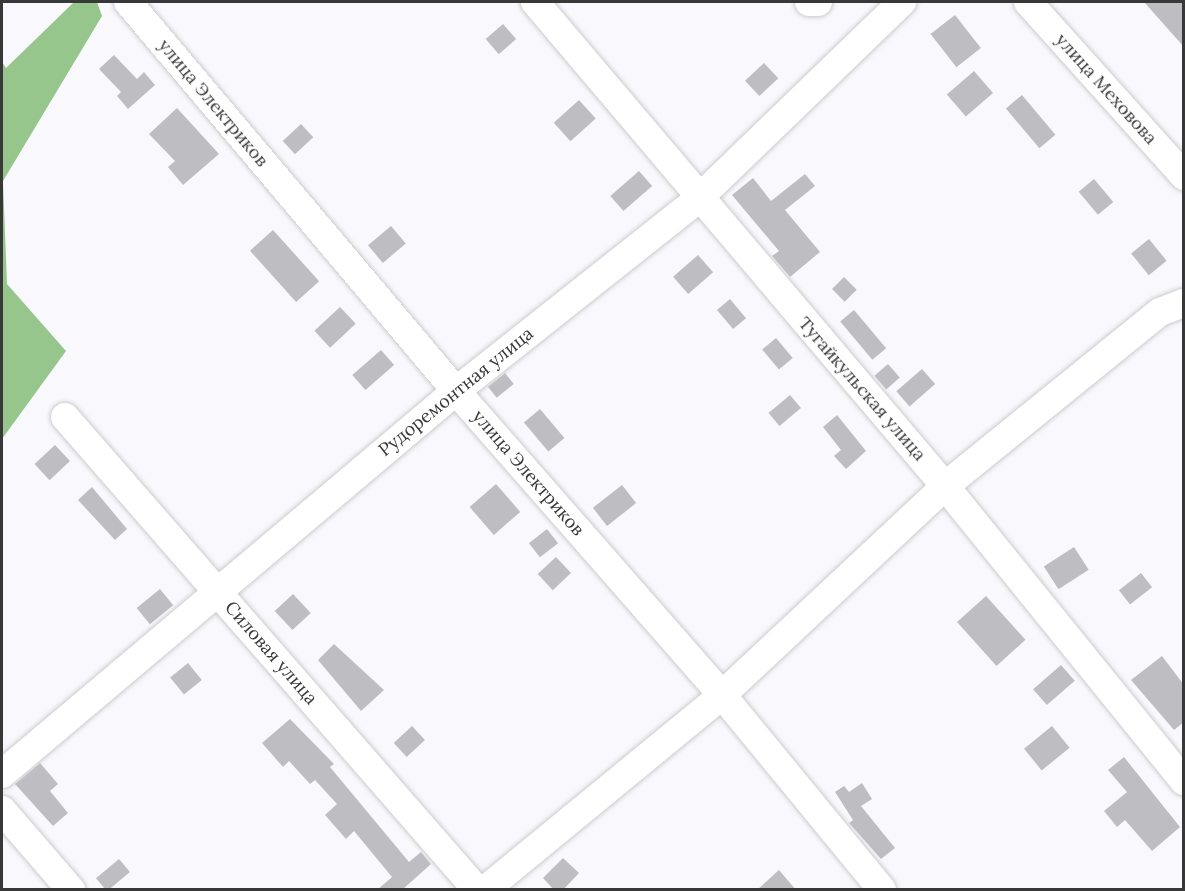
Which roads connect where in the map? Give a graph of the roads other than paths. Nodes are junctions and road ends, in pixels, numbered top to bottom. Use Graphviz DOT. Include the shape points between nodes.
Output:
graph roads {
  1 [pos="128,2"];
  2 [pos="535,2"];
  3 [pos="809,2"];
  4 [pos="818,2"];
  5 [pos="902,2"];
  6 [pos="1037,5"];
  7 [pos="1184,176"];
  8 [pos="698,199"];
  9 [pos="1184,303"];
  10 [pos="456,391"];
  11 [pos="65,417"];
  12 [pos="945,486"];
  13 [pos="217,590"];
  14 [pos="722,695"];
  15 [pos="2,774"];
  16 [pos="1184,781"];
  17 [pos="2,810"];
  18 [pos="71,890"];
  19 [pos="477,890"];
  20 [pos="485,890"];
  21 [pos="882,890"];
  1 -- 10 [label="street, улица Электриков"];
  2 -- 8 [label="street, Тугайкульская улица"];
  3 -- 4 [label="street"];
  5 -- 8 [label="street, Рудоремонтная улица"];
  6 -- 7 [label="street, улица Меховова"];
  8 -- 10 [label="street, Рудоремонтная улица"];
  8 -- 12 [label="street, Тугайкульская улица"];
  9 -- 12 [label="street" via="1160,312"];
  10 -- 13 [label="street, Рудоремонтная улица"];
  10 -- 14 [label="street, улица Электриков"];
  11 -- 13 [label="street, Силовая улица"];
  12 -- 14 [label="street"];
  12 -- 16 [label="street, Тугайкульская улица"];
  13 -- 15 [label="street, Рудоремонтная улица"];
  13 -- 19 [label="street, Силовая улица"];
  14 -- 20 [label="street"];
  14 -- 21 [label="street, улица Электриков"];
  17 -- 18 [label="street"];
}
